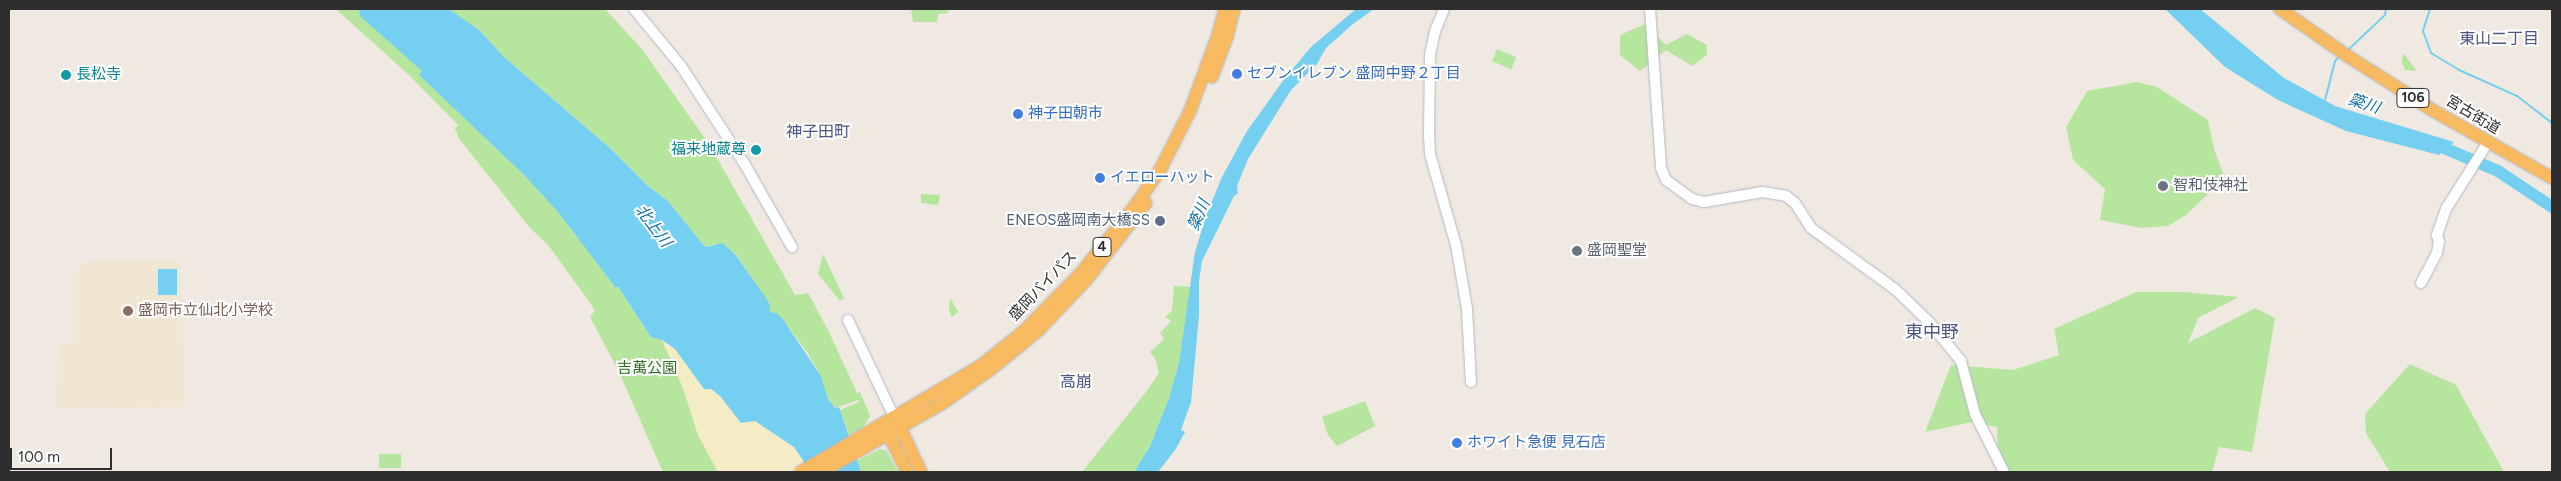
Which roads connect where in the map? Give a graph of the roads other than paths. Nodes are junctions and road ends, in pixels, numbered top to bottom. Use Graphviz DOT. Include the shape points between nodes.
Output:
graph roads {
  1 [pos="634,9"];
  2 [pos="1225,9"];
  3 [pos="1234,9"];
  4 [pos="1444,9"];
  5 [pos="1650,9"];
  6 [pos="2280,9"];
  7 [pos="2485,148"];
  8 [pos="2552,178"];
  9 [pos="792,247"];
  10 [pos="2421,283"];
  11 [pos="848,320"];
  12 [pos="1471,382"];
  13 [pos="891,426"];
  14 [pos="872,438"];
  15 [pos="801,472"];
  16 [pos="821,472"];
  17 [pos="907,472"];
  18 [pos="921,472"];
  19 [pos="2004,472"];
  1 -- 9 [label="street" via="681,66 744,162"];
  2 -- 13 [label="highway, 盛岡バイパス / 4" via="1190,111 1160,170 1135,206 1081,273 1024,331 982,365"];
  3 -- 13 [label="highway, 盛岡バイパス / 4" via="1198,114 1167,172 1135,220 1087,280 1039,330 970,385"];
  4 -- 12 [label="street" via="1430,55 1430,154 1456,245 1467,309"];
  5 -- 19 [label="street" via="1661,168 1666,180 1692,198 1704,202 1762,192 1786,196 1795,203 1811,228 1896,290 1930,323 1961,361 1975,414"];
  6 -- 7 [label="highway, 宮古街道 / 106"];
  7 -- 8 [label="highway, 宮古街道 / 106"];
  7 -- 10 [label="street" via="2446,209 2436,235 2439,242 2437,253"];
  11 -- 13 [label="street"];
  13 -- 14 [label="highway, 盛岡バイパス / 4"];
  13 -- 17 [label="highway"];
  13 -- 18 [label="highway"];
  14 -- 15 [label="highway, 盛岡バイパス / 4"];
  14 -- 16 [label="highway, 盛岡バイパス / 4"];
}
